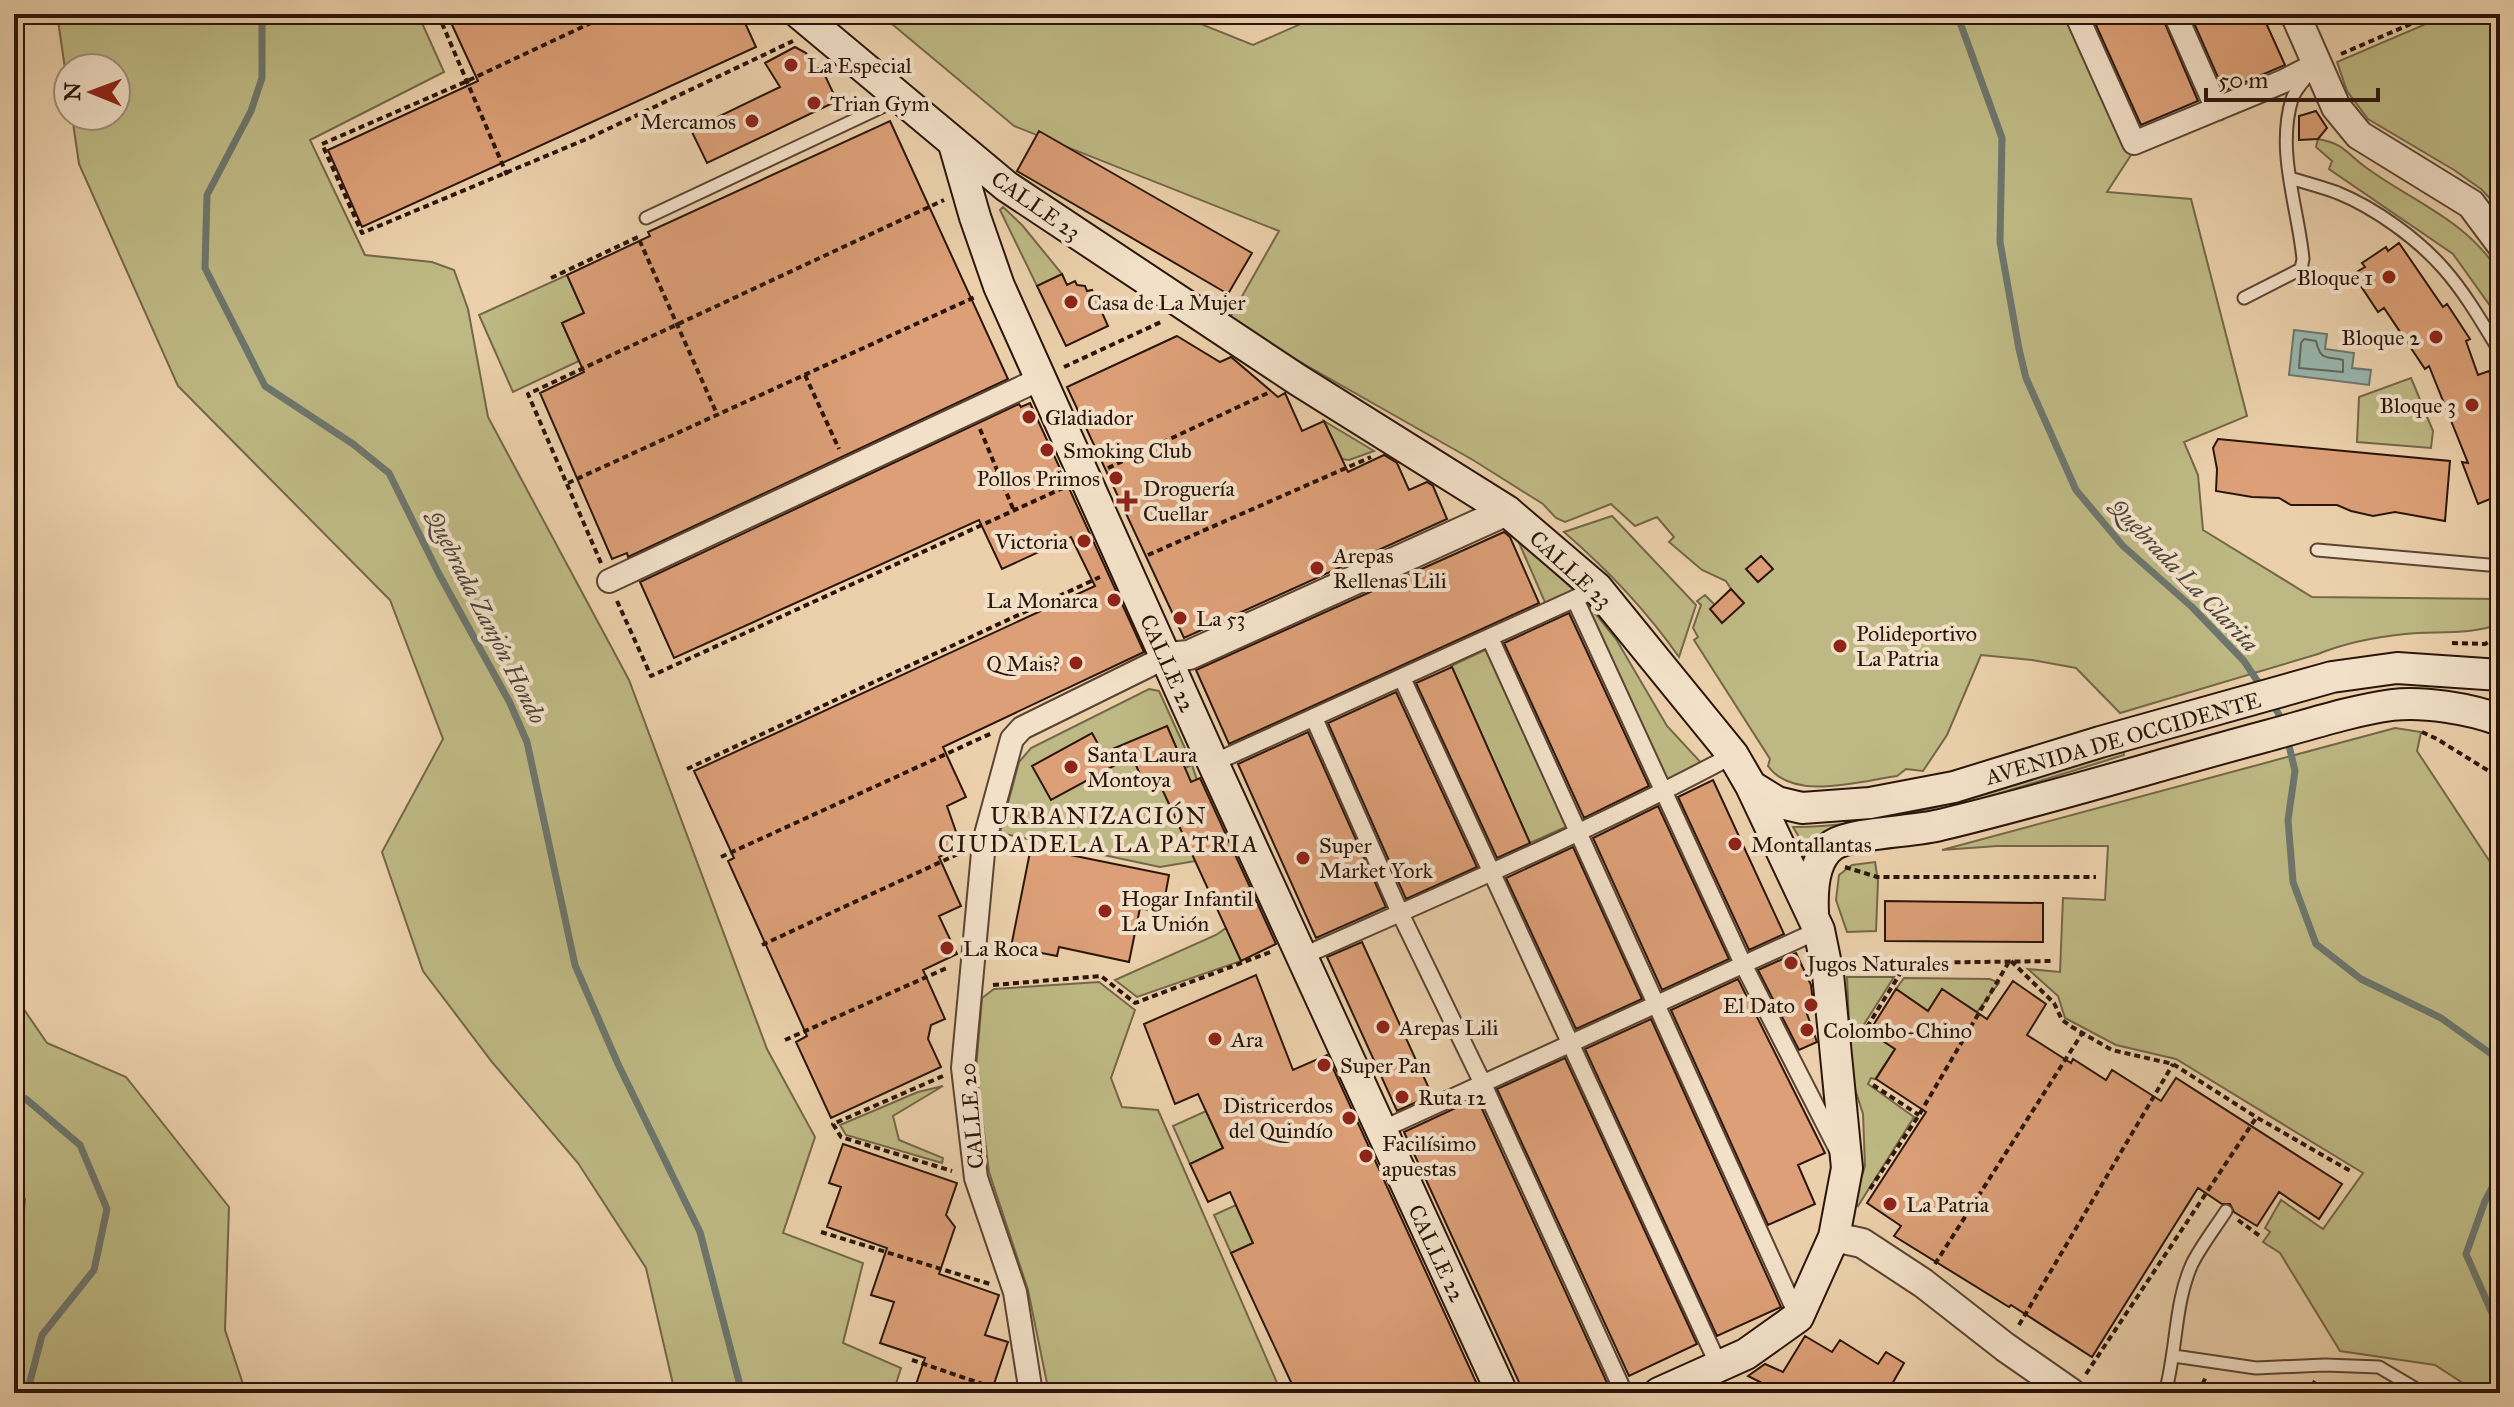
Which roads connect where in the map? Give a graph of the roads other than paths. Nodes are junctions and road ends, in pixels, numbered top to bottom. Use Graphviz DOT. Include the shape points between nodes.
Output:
graph roads {
  1 [pos="2076,14"];
  2 [pos="2175,14"];
  3 [pos="2295,14"];
  4 [pos="808,21"];
  5 [pos="2317,64"];
  6 [pos="900,98"];
  7 [pos="2217,109"];
  8 [pos="954,144"];
  9 [pos="2290,178"];
  10 [pos="1006,186"];
  11 [pos="971,203"];
  12 [pos="646,218"];
  13 [pos="2500,243"];
  14 [pos="2244,298"];
  15 [pos="2500,352"];
  16 [pos="1040,379"];
  17 [pos="1507,511"];
  18 [pos="2317,550"];
  19 [pos="2500,566"];
  20 [pos="609,581"];
  21 [pos="1586,594"];
  22 [pos="1490,638"];
  23 [pos="1166,657"];
  24 [pos="2500,664"];
  25 [pos="2486,675"];
  26 [pos="1402,678"];
  27 [pos="1314,718"];
  28 [pos="2500,720"];
  29 [pos="1733,755"];
  30 [pos="1213,763"];
  31 [pos="1751,786"];
  32 [pos="1665,792"];
  33 [pos="1578,832"];
  34 [pos="1492,871"];
  35 [pos="1400,913"];
  36 [pos="1816,922"];
  37 [pos="1299,949"];
  38 [pos="1743,964"];
  39 [pos="1657,1004"];
  40 [pos="1571,1043"];
  41 [pos="1483,1084"];
  42 [pos="1381,1130"];
  43 [pos="1847,1168"];
  44 [pos="2226,1211"];
  45 [pos="1834,1237"];
  46 [pos="1798,1317"];
  47 [pos="2174,1356"];
  48 [pos="1719,1366"];
  49 [pos="2077,1386"];
  50 [pos="1031,1393"];
  51 [pos="1502,1393"];
  52 [pos="1624,1393"];
  53 [pos="1659,1393"];
  54 [pos="2165,1393"];
  55 [pos="2423,1393"];
  1 -- 7 [label="street" via="2134,143"];
  2 -- 7 [label="street"];
  3 -- 5 [label="street"];
  4 -- 6 [label="main road, CALLE 23"];
  5 -- 7 [label="street"];
  5 -- 9 [label="lane" via="2293,96 2287,127"];
  5 -- 13 [label="street" via="2336,107 2359,135 2471,204"];
  6 -- 8 [label="main road, CALLE 23"];
  6 -- 12 [label="lane"];
  8 -- 10 [label="main road, CALLE 23"];
  8 -- 11 [label="main road, CALLE 22"];
  9 -- 14 [label="lane" via="2301,269"];
  9 -- 15 [label="lane" via="2339,194 2416,243 2444,268"];
  10 -- 11 [label="main road" via="991,189 979,206"];
  10 -- 17 [label="main road, CALLE 23"];
  11 -- 16 [label="main road, CALLE 22" via="999,286"];
  16 -- 20 [label="street"];
  16 -- 23 [label="main road, CALLE 22"];
  17 -- 21 [label="main road, CALLE 23"];
  17 -- 23 [label="street" via="1189,655"];
  18 -- 19 [label="lane"];
  21 -- 22 [label="street"];
  21 -- 29 [label="main road, CALLE 23"];
  21 -- 32 [label="street"];
  22 -- 26 [label="street"];
  22 -- 33 [label="street"];
  23 -- 30 [label="main road, CALLE 22"];
  23 -- 50 [label="street, CALLE 20" via="1022,728 1012,739 984,842 963,1068 976,1178 1015,1292"];
  24 -- 25 [label="street"];
  25 -- 31 [label="main road, AVENIDA DE OCCIDENTE" via="2397,668 2332,677 1954,787 1870,803 1802,808 1777,802"];
  26 -- 27 [label="street"];
  26 -- 34 [label="street"];
  27 -- 30 [label="street"];
  27 -- 35 [label="street"];
  28 -- 36 [label="main road, AVENIDA DE OCCIDENTE" via="2470,711 2394,705 1961,820 1856,838 1833,845 1820,860 1813,897"];
  29 -- 31 [label="main road, CALLE 23"];
  29 -- 32 [label="street"];
  30 -- 37 [label="main road, CALLE 22"];
  31 -- 36 [label="main road, CALLE 23"];
  32 -- 33 [label="street"];
  32 -- 38 [label="street"];
  33 -- 34 [label="street"];
  33 -- 39 [label="street"];
  34 -- 35 [label="street"];
  34 -- 40 [label="street"];
  35 -- 37 [label="street"];
  35 -- 41 [label="street"];
  36 -- 38 [label="street"];
  36 -- 43 [label="main road, CALLE 23" via="1828,974"];
  37 -- 42 [label="main road, CALLE 22"];
  38 -- 39 [label="street"];
  38 -- 43 [label="street"];
  39 -- 40 [label="street"];
  39 -- 46 [label="street"];
  40 -- 41 [label="street"];
  40 -- 48 [label="street"];
  41 -- 42 [label="street"];
  41 -- 52 [label="street"];
  42 -- 51 [label="main road, CALLE 22"];
  43 -- 45 [label="main road, CALLE 23"];
  44 -- 47 [label="lane" via="2192,1265"];
  45 -- 46 [label="main road, CALLE 23"];
  45 -- 49 [label="street" via="1862,1243 2005,1347"];
  46 -- 48 [label="main road" via="1746,1354"];
  47 -- 54 [label="lane"];
  47 -- 55 [label="lane" via="2256,1368 2379,1367"];
  48 -- 53 [label="main road"];
}
